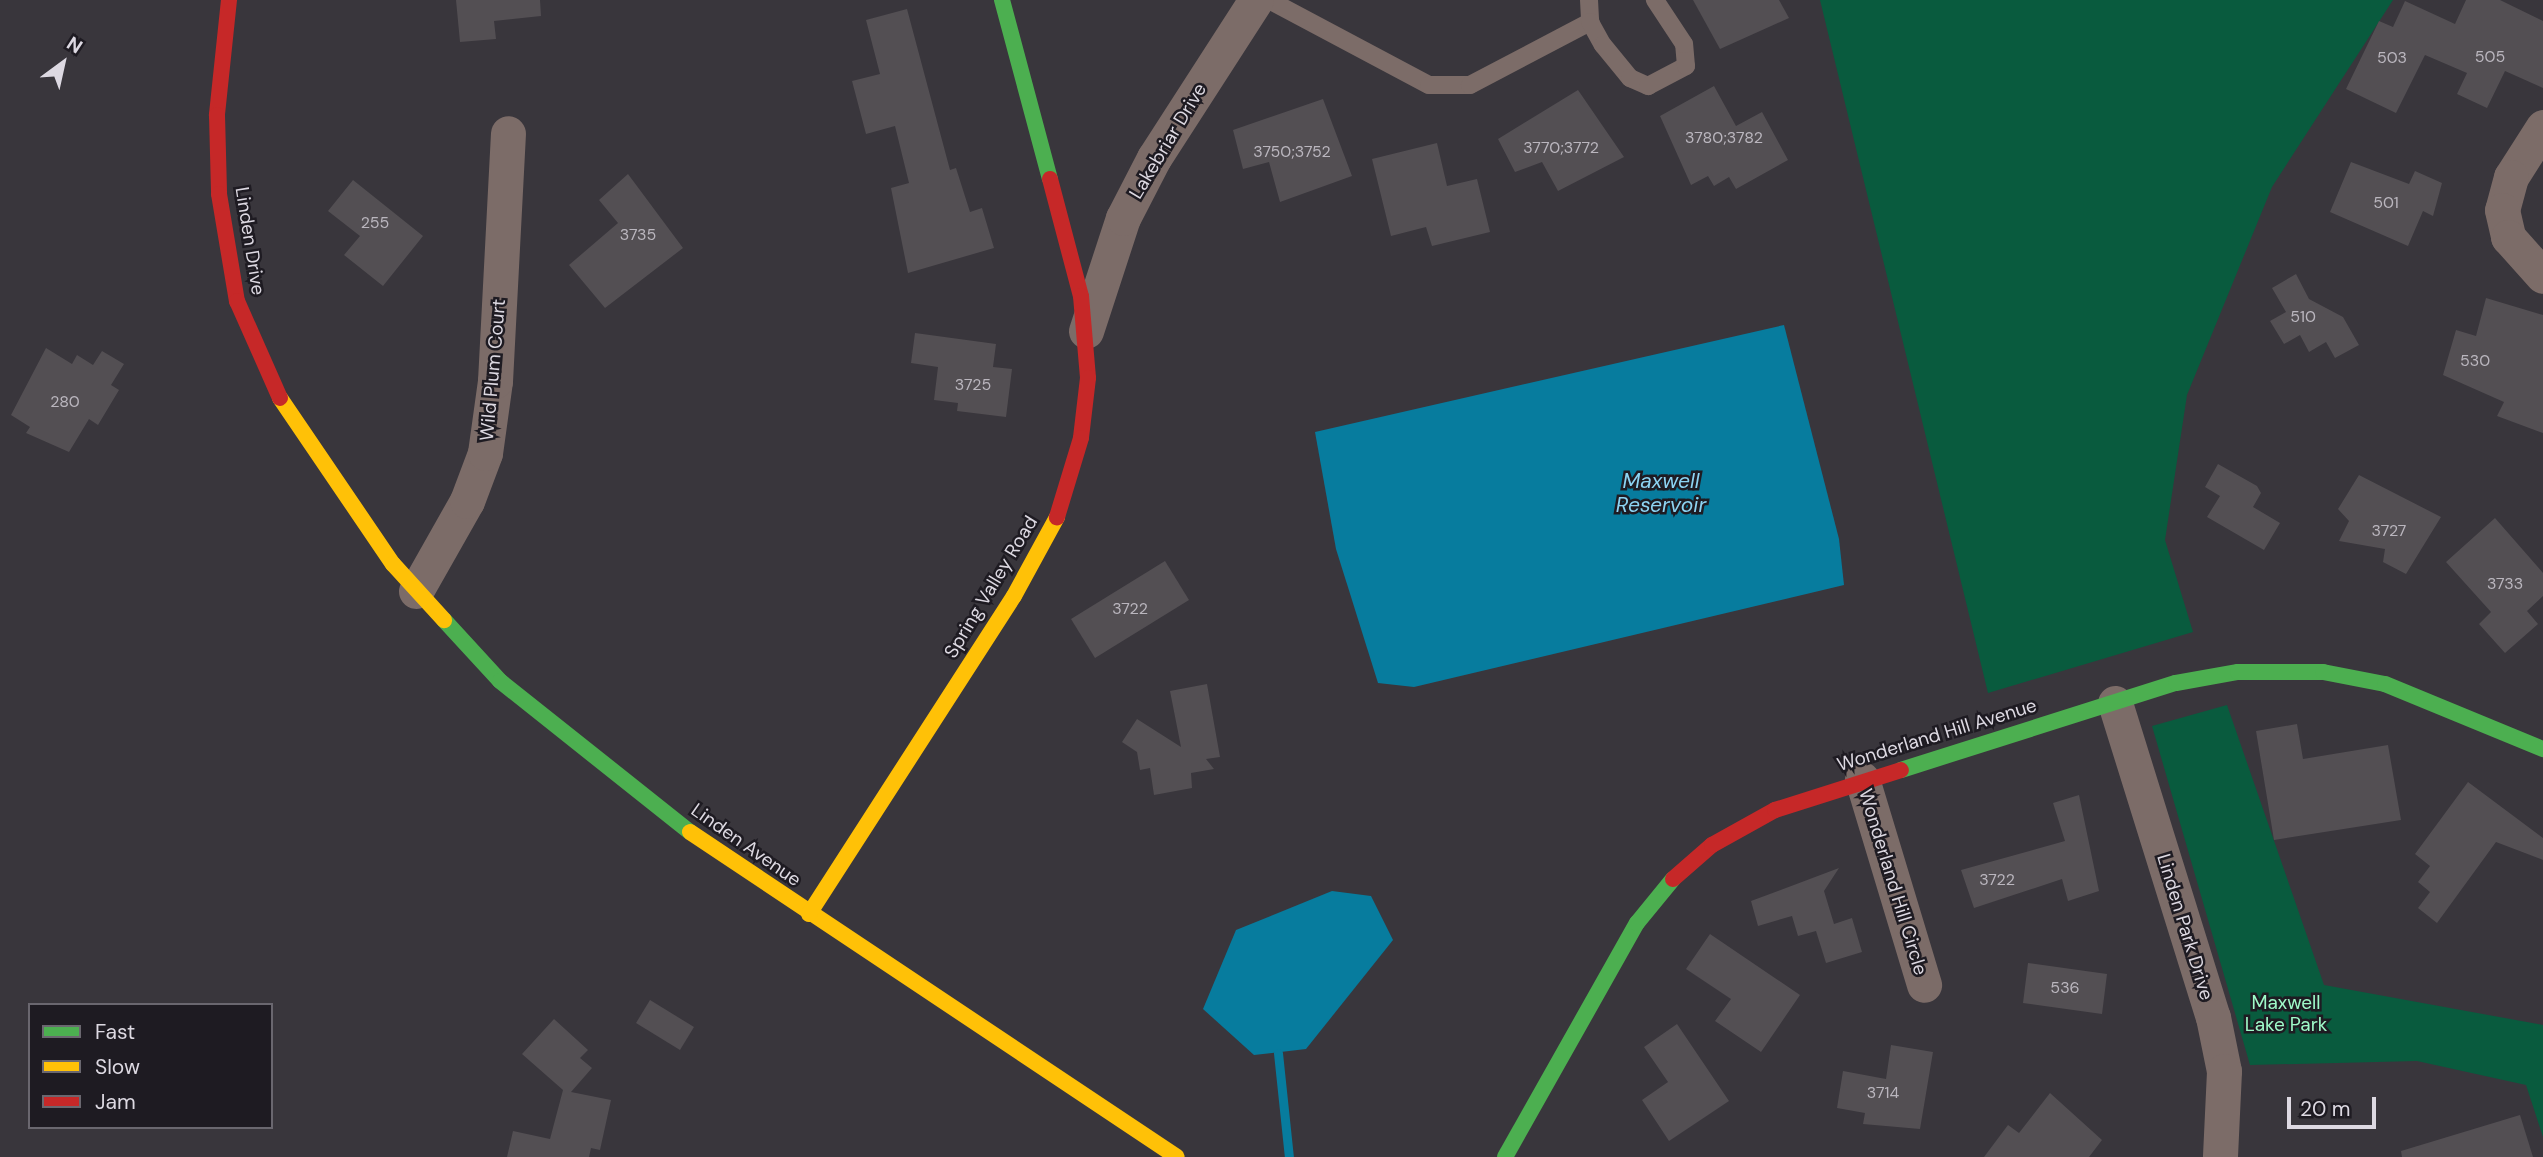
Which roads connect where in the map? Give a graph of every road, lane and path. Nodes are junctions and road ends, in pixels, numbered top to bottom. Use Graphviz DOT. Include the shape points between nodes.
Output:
graph roads {
  1 [pos="229,0"];
  2 [pos="1002,0"];
  3 [pos="1256,0"];
  4 [pos="1269,0"];
  5 [pos="1589,0"];
  6 [pos="1655,0"];
  7 [pos="1590,22"];
  8 [pos="2543,127"];
  9 [pos="508,133"];
  10 [pos="2543,276"];
  11 [pos="1086,331"];
  12 [pos="347,502"];
  13 [pos="415,591"];
  14 [pos="2115,703"];
  15 [pos="2543,749"];
  16 [pos="1862,779"];
  17 [pos="809,914"];
  18 [pos="1924,985"];
  19 [pos="1177,1157"];
  20 [pos="1505,1157"];
  21 [pos="2220,1157"];
  1 -- 12 [label="street, Linden Drive" via="217,115 231,275 259,361 287,415"];
  2 -- 11 [label="street, Spring Valley Road"];
  3 -- 11 [label="street, Lakebriar Drive" via="1154,158 1123,218"];
  4 -- 7 [label="lane" via="1429,85 1470,85"];
  5 -- 7 [label="lane"];
  6 -- 7 [label="lane" via="1684,44 1686,66 1658,83 1647,86 1630,78"];
  8 -- 10 [label="street" via="2511,177 2502,210 2508,237"];
  9 -- 13 [label="street, Wild Plum Court" via="495,380 485,453 467,501"];
  11 -- 17 [label="street, Spring Valley Road" via="1081,439 1058,516 1014,596"];
  12 -- 13 [label="street, Linden Avenue"];
  13 -- 17 [label="street, Linden Avenue" via="500,681 584,753"];
  14 -- 15 [label="street, Wonderland Hill Avenue" via="2238,672 2323,672 2409,692"];
  14 -- 16 [label="street, Wonderland Hill Avenue"];
  14 -- 21 [label="street, Linden Park Drive" via="2213,1017 2224,1071"];
  16 -- 18 [label="street, Wonderland Hill Circle"];
  16 -- 20 [label="street, Wonderland Hill Avenue" via="1775,810 1712,845 1670,881 1637,923"];
  17 -- 19 [label="street, Linden Avenue"];
}
